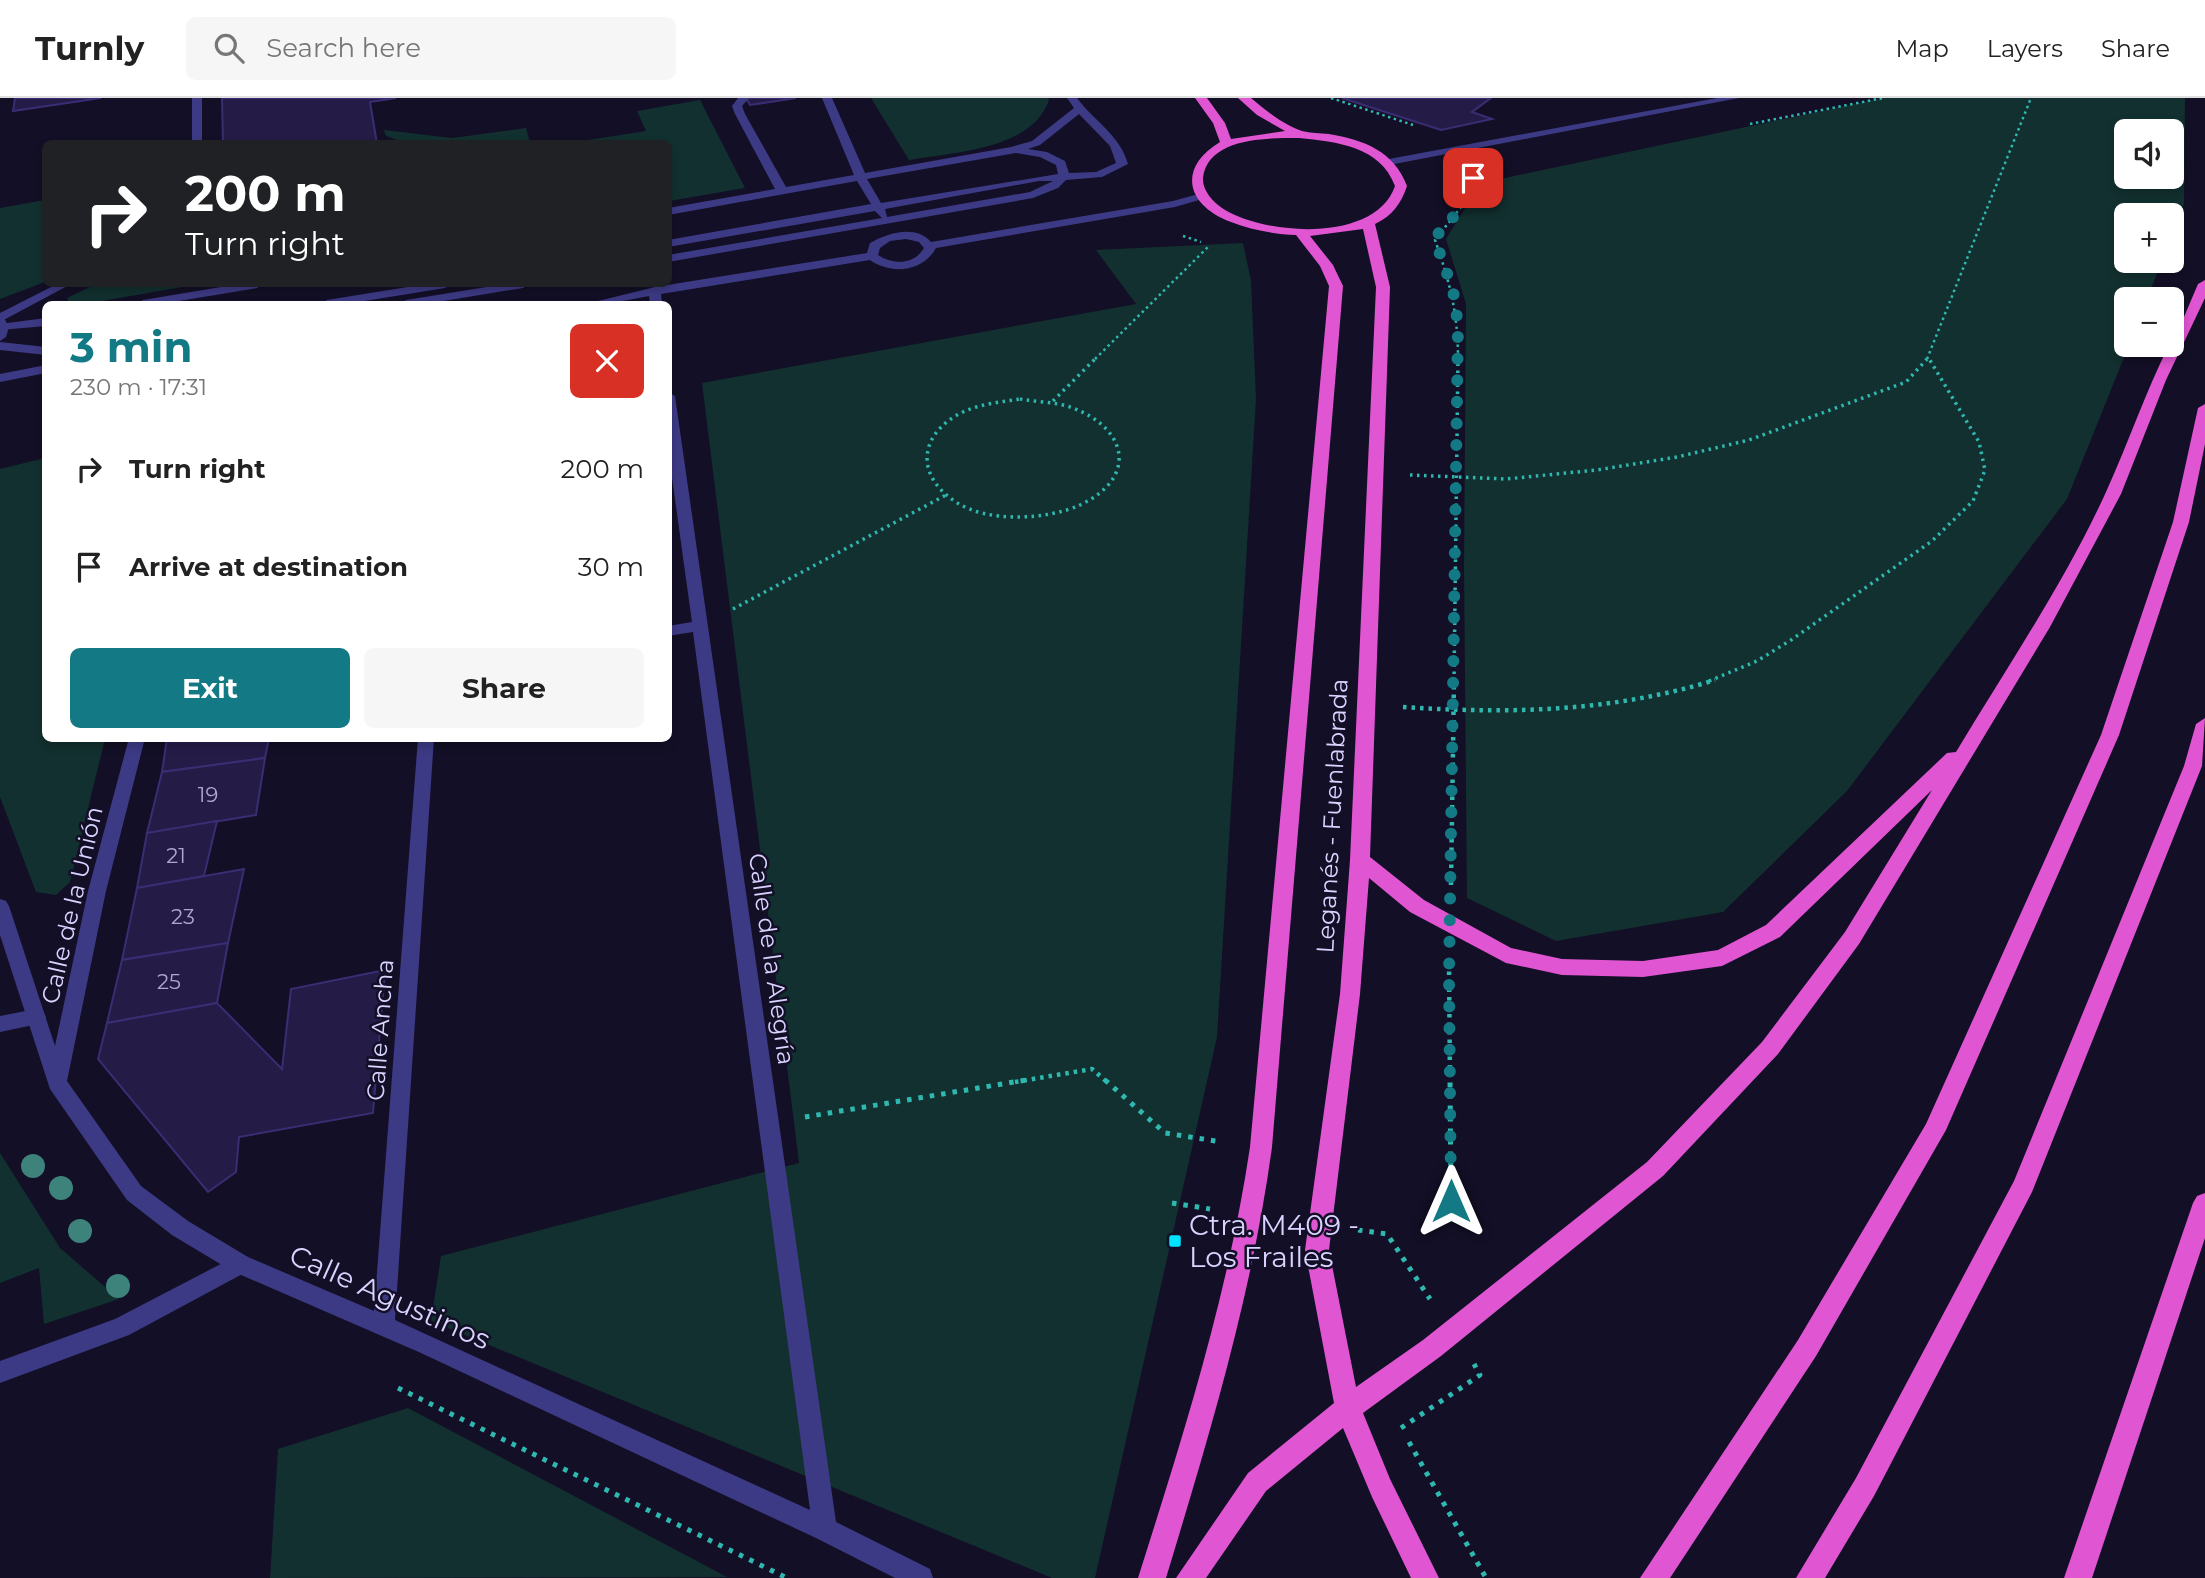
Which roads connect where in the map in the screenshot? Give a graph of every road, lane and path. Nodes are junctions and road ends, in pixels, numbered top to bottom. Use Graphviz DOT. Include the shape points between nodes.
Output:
graph roads {
  1 [pos="197,98"];
  2 [pos="744,98"];
  3 [pos="827,98"];
  4 [pos="1072,98"];
  5 [pos="1201,98"];
  6 [pos="1244,98"];
  7 [pos="1331,98"];
  8 [pos="1734,98"];
  9 [pos="1883,98"];
  10 [pos="2031,98"];
  11 [pos="1079,109"];
  12 [pos="1418,126"];
  13 [pos="1742,126"];
  14 [pos="1299,134"];
  15 [pos="197,140"];
  16 [pos="1227,144"];
  17 [pos="1013,150"];
  18 [pos="1389,162"];
  19 [pos="1064,176"];
  20 [pos="861,178"];
  21 [pos="1473,178"];
  22 [pos="783,193"];
  23 [pos="1202,196"];
  24 [pos="878,207"];
  25 [pos="672,211"];
  26 [pos="887,221"];
  27 [pos="1368,223"];
  28 [pos="1174,232"];
  29 [pos="1301,233"];
  30 [pos="896,236"];
  31 [pos="672,243"];
  32 [pos="929,246"];
  33 [pos="872,256"];
  34 [pos="672,257"];
  35 [pos="2205,284"];
  36 [pos="60,287"];
  37 [pos="240,287"];
  38 [pos="428,287"];
  39 [pos="505,287"];
  40 [pos="654,291"];
  41 [pos="160,301"];
  42 [pos="345,301"];
  43 [pos="424,301"];
  44 [pos="606,301"];
  45 [pos="656,301"];
  46 [pos="42,322"];
  47 [pos="1,326"];
  48 [pos="0,346"];
  49 [pos="42,351"];
  50 [pos="1927,359"];
  51 [pos="42,370"];
  52 [pos="0,378"];
  53 [pos="1053,401"];
  54 [pos="2205,408"];
  55 [pos="672,424"];
  56 [pos="1377,473"];
  57 [pos="1457,478"];
  58 [pos="946,495"];
  59 [pos="701,626"];
  60 [pos="672,630"];
  61 [pos="1367,705"];
  62 [pos="1454,711"];
  63 [pos="2205,724"];
  64 [pos="1975,738"];
  65 [pos="136,742"];
  66 [pos="426,742"];
  67 [pos="1360,860"];
  68 [pos="0,906"];
  69 [pos="1450,926"];
  70 [pos="36,1017"];
  71 [pos="0,1024"];
  72 [pos="57,1083"];
  73 [pos="769,1122"];
  74 [pos="1261,1147"];
  75 [pos="2205,1203"];
  76 [pos="1439,1220"];
  77 [pos="240,1264"];
  78 [pos="384,1325"];
  79 [pos="0,1372"];
  80 [pos="398,1388"];
  81 [pos="1348,1408"];
  82 [pos="825,1529"];
  83 [pos="788,1578"];
  84 [pos="921,1578"];
  85 [pos="1152,1578"];
  86 [pos="1190,1578"];
  87 [pos="1425,1578"];
  88 [pos="1654,1578"];
  89 [pos="1810,1578"];
  90 [pos="2078,1578"];
  1 -- 15 [label="street"];
  2 -- 22 [label="street" via="737,106 740,114"];
  3 -- 20 [label="street"];
  4 -- 11 [label="street"];
  5 -- 16 [label="highway"];
  6 -- 14 [label="highway"];
  7 -- 12 [label="path"];
  8 -- 18 [label="street"];
  9 -- 13 [label="path"];
  10 -- 50 [label="path"];
  11 -- 17 [label="street" via="1036,144"];
  11 -- 19 [label="street" via="1121,149 1122,164 1098,175"];
  14 -- 16 [label="highway"];
  14 -- 18 [label="highway" via="1358,145"];
  16 -- 23 [label="highway" via="1201,163 1196,180"];
  17 -- 19 [label="street" via="1043,154 1062,163"];
  17 -- 20 [label="street"];
  18 -- 27 [label="highway" via="1399,177 1395,203"];
  19 -- 24 [label="street"];
  19 -- 26 [label="street" via="1033,195"];
  20 -- 22 [label="street"];
  20 -- 24 [label="street"];
  21 -- 57 [label="path" via="1464,184 1461,207 1435,240 1456,307"];
  22 -- 25 [label="street"];
  23 -- 29 [label="highway" via="1219,211 1247,224"];
  23 -- 32 [label="street"];
  24 -- 26 [label="street"];
  24 -- 31 [label="street"];
  26 -- 30 [label="street"];
  26 -- 34 [label="street"];
  27 -- 29 [label="highway"];
  27 -- 56 [label="highway, Leganés - Fuenlabrada" via="1383,287"];
  28 -- 53 [label="path" via="1211,246"];
  29 -- 74 [label="highway, Leganés - Fuenlabrada" via="1336,286"];
  30 -- 32 [label="street" via="915,237"];
  30 -- 33 [label="street" via="879,241"];
  32 -- 33 [label="street" via="925,258 910,264 883,263"];
  33 -- 40 [label="street"];
  35 -- 64 [label="highway" via="2159,380 2113,494"];
  36 -- 47 [label="street"];
  37 -- 41 [label="street"];
  38 -- 42 [label="street"];
  39 -- 43 [label="street"];
  40 -- 44 [label="street"];
  40 -- 45 [label="street"];
  46 -- 47 [label="street"];
  48 -- 49 [label="street"];
  50 -- 57 [label="path" via="1906,382 1749,440 1597,470 1506,479"];
  50 -- 62 [label="path" via="1978,437 1985,474 1967,508 1936,540 1758,660 1688,689 1554,711"];
  51 -- 52 [label="street"];
  53 -- 58 [label="path" via="1020,399 988,404 961,413 939,429 926,448 925,468 936,488"];
  53 -- 58 [label="path" via="1082,409 1105,423 1122,447 1121,468 1108,487 1084,503 1053,514 1017,517 982,513"];
  54 -- 88 [label="highway" via="2181,522 2110,735 1935,1130 1807,1348"];
  55 -- 59 [label="street, Calle de la Alegría"];
  56 -- 57 [label="path"];
  56 -- 61 [label="highway, Leganés - Fuenlabrada"];
  57 -- 62 [label="path"];
  58 -- 59 [label="path"];
  59 -- 60 [label="street"];
  59 -- 73 [label="street, Calle de la Alegría"];
  61 -- 62 [label="path"];
  61 -- 67 [label="highway, Leganés - Fuenlabrada"];
  62 -- 69 [label="path"];
  63 -- 89 [label="highway" via="2193,766 2024,1185 1865,1487"];
  64 -- 69 [label="highway" via="1773,931 1722,958 1643,969 1562,967 1506,955"];
  64 -- 81 [label="highway" via="1852,938 1770,1048 1655,1168 1432,1348"];
  65 -- 72 [label="street, Calle de la Unión" via="97,891"];
  66 -- 78 [label="street, Calle Ancha"];
  67 -- 69 [label="highway"];
  67 -- 81 [label="highway, Leganés - Fuenlabrada" via="1350,994 1317,1250"];
  68 -- 70 [label="street, Calle Agustinos"];
  69 -- 76 [label="path" via="1451,1201 1449,1212"];
  70 -- 71 [label="street"];
  70 -- 72 [label="street, Calle Agustinos"];
  72 -- 77 [label="street, Calle Agustinos" via="134,1194"];
  73 -- 74 [label="path" via="1093,1069 1165,1133"];
  73 -- 82 [label="street, Calle de la Alegría"];
  74 -- 85 [label="highway, Leganés - Fuenlabrada" via="1253,1215 1195,1438"];
  75 -- 90 [label="highway"];
  77 -- 78 [label="street, Calle Agustinos"];
  77 -- 79 [label="street" via="121,1327"];
  78 -- 82 [label="street, Calle Agustinos"];
  80 -- 83 [label="path"];
  81 -- 86 [label="highway" via="1257,1482"];
  81 -- 87 [label="highway, Leganés - Fuenlabrada"];
  82 -- 84 [label="street, Calle Agustinos"];
}
